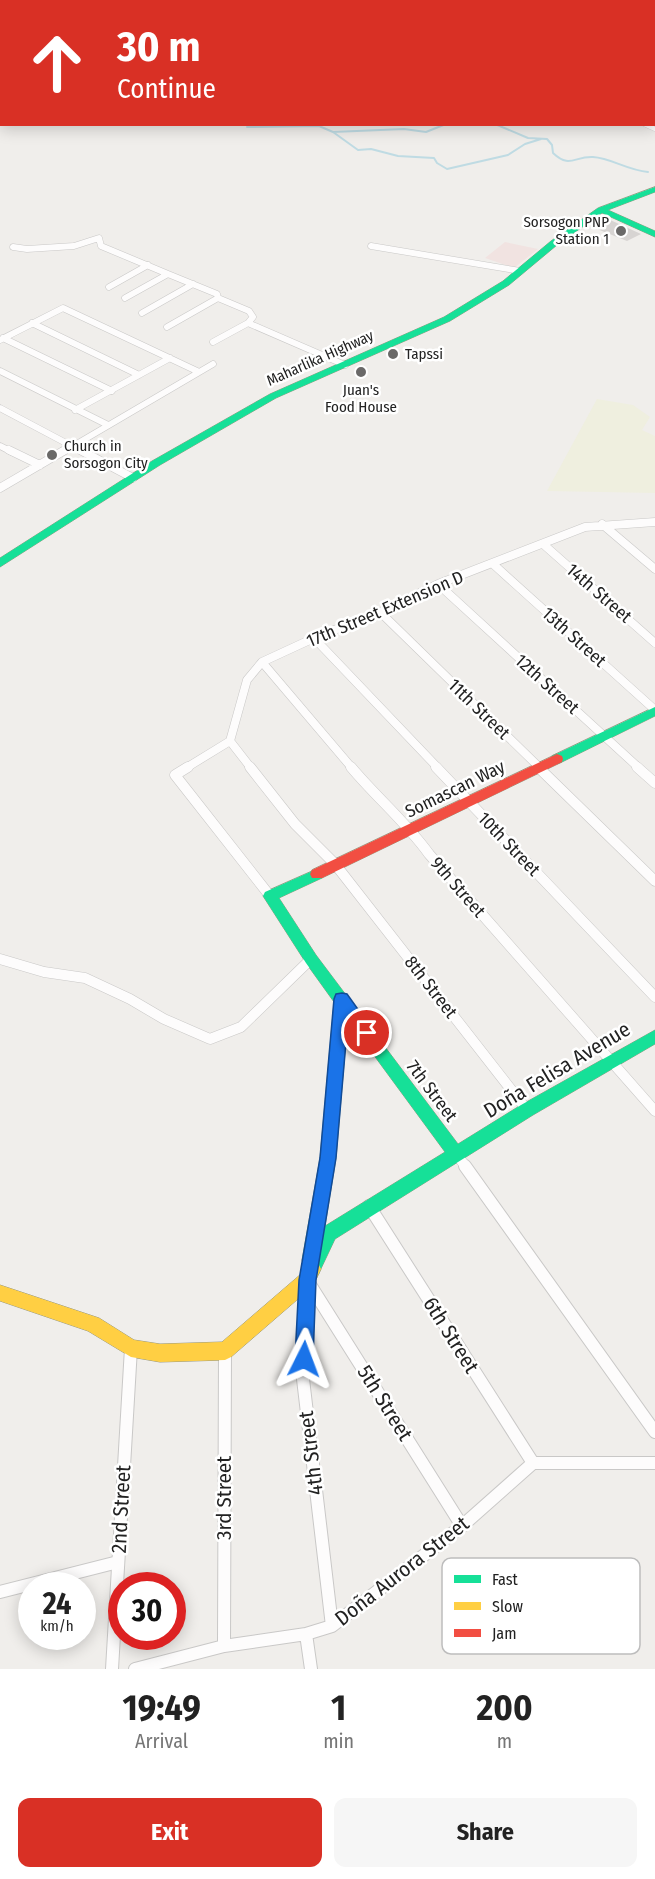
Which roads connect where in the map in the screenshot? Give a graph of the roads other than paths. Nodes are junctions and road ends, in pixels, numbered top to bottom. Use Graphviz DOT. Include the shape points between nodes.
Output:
graph roads {
  1 [pos="655,189"];
  2 [pos="601,210"];
  3 [pos="655,234"];
  4 [pos="370,246"];
  5 [pos="13,247"];
  6 [pos="147,265"];
  7 [pos="520,271"];
  8 [pos="168,274"];
  9 [pos="193,284"];
  10 [pos="109,287"];
  11 [pos="125,298"];
  12 [pos="218,298"];
  13 [pos="142,313"];
  14 [pos="32,323"];
  15 [pos="248,323"];
  16 [pos="167,327"];
  17 [pos="1,339"];
  18 [pos="213,342"];
  19 [pos="170,358"];
  20 [pos="213,364"];
  21 [pos="345,365"];
  22 [pos="0,371"];
  23 [pos="199,372"];
  24 [pos="139,375"];
  25 [pos="112,391"];
  26 [pos="0,408"];
  27 [pos="75,410"];
  28 [pos="108,425"];
  29 [pos="0,446"];
  30 [pos="74,447"];
  31 [pos="8,450"];
  32 [pos="0,455"];
  33 [pos="40,465"];
  34 [pos="133,478"];
  35 [pos="0,488"];
  36 [pos="655,522"];
  37 [pos="602,524"];
  38 [pos="543,544"];
  39 [pos="0,562"];
  40 [pos="493,564"];
  41 [pos="655,568"];
  42 [pos="438,584"];
  43 [pos="380,612"];
  44 [pos="314,638"];
  45 [pos="655,643"];
  46 [pos="262,662"];
  47 [pos="655,711"];
  48 [pos="603,736"];
  49 [pos="230,741"];
  50 [pos="539,767"];
  51 [pos="655,783"];
  52 [pos="469,802"];
  53 [pos="412,830"];
  54 [pos="335,864"];
  55 [pos="655,881"];
  56 [pos="270,896"];
  57 [pos="0,959"];
  58 [pos="311,959"];
  59 [pos="655,997"];
  60 [pos="342,999"];
  61 [pos="655,1036"];
  62 [pos="612,1062"];
  63 [pos="527,1110"];
  64 [pos="655,1111"];
  65 [pos="457,1155"];
  66 [pos="369,1206"];
  67 [pos="307,1280"];
  68 [pos="0,1293"];
  69 [pos="130,1348"];
  70 [pos="225,1351"];
  71 [pos="655,1432"];
  72 [pos="533,1463"];
  73 [pos="655,1463"];
  74 [pos="462,1526"];
  75 [pos="118,1562"];
  76 [pos="0,1592"];
  77 [pos="332,1626"];
  78 [pos="306,1634"];
  79 [pos="224,1646"];
  80 [pos="112,1669"];
  81 [pos="135,1669"];
  82 [pos="311,1669"];
  1 -- 2 [label="main road, Maharlika Highway"];
  2 -- 3 [label="main road"];
  2 -- 7 [label="main road, Maharlika Highway"];
  4 -- 7 [label="street"];
  5 -- 6 [label="street" via="74,246 99,238 101,246"];
  6 -- 8 [label="street"];
  6 -- 10 [label="street"];
  7 -- 21 [label="main road, Maharlika Highway" via="447,319"];
  8 -- 9 [label="street"];
  8 -- 11 [label="street"];
  9 -- 12 [label="street" via="217,294"];
  9 -- 13 [label="street"];
  12 -- 15 [label="street" via="249,311 253,317"];
  12 -- 16 [label="street"];
  14 -- 17 [label="street"];
  14 -- 19 [label="street" via="63,308"];
  14 -- 24 [label="street"];
  15 -- 18 [label="street"];
  15 -- 21 [label="street"];
  17 -- 25 [label="street"];
  19 -- 23 [label="street"];
  19 -- 24 [label="street"];
  20 -- 23 [label="street"];
  21 -- 34 [label="main road, Maharlika Highway" via="273,396"];
  22 -- 27 [label="street"];
  23 -- 28 [label="street"];
  24 -- 25 [label="street"];
  25 -- 27 [label="street"];
  26 -- 30 [label="street"];
  27 -- 28 [label="street"];
  28 -- 30 [label="street"];
  29 -- 31 [label="street"];
  30 -- 33 [label="street"];
  30 -- 34 [label="street"];
  31 -- 32 [label="street"];
  31 -- 33 [label="street"];
  33 -- 35 [label="street"];
  34 -- 39 [label="main road, Maharlika Highway"];
  36 -- 37 [label="street, 17th Street Extension D"];
  37 -- 38 [label="street, 17th Street Extension D"];
  37 -- 41 [label="street"];
  38 -- 40 [label="street, 17th Street Extension D"];
  38 -- 45 [label="street, 14th Street"];
  40 -- 42 [label="street, 17th Street Extension D"];
  40 -- 47 [label="street, 13th Street"];
  42 -- 43 [label="street, 17th Street Extension D"];
  42 -- 48 [label="street, 12th Street"];
  43 -- 44 [label="street, 17th Street Extension D"];
  43 -- 50 [label="street, 11th Street"];
  44 -- 46 [label="street, 17th Street Extension D"];
  44 -- 52 [label="street, 10th Street"];
  46 -- 49 [label="street" via="248,680"];
  46 -- 53 [label="street, 9th Street" via="380,801"];
  47 -- 48 [label="main road, Somascan Way"];
  48 -- 50 [label="main road, Somascan Way"];
  48 -- 51 [label="street, 12th Street"];
  49 -- 54 [label="street, 8th Street" via="295,824"];
  49 -- 56 [label="street, 7th Street" via="175,775"];
  50 -- 52 [label="main road, Somascan Way"];
  50 -- 55 [label="street, 11th Street"];
  52 -- 53 [label="main road, Somascan Way"];
  52 -- 59 [label="street, 10th Street"];
  53 -- 54 [label="main road, Somascan Way"];
  53 -- 62 [label="street, 9th Street"];
  54 -- 56 [label="main road, Somascan Way"];
  54 -- 63 [label="street, 8th Street"];
  56 -- 58 [label="main road, 7th Street"];
  57 -- 58 [label="street" via="44,972 85,978 210,1039 241,1027"];
  58 -- 60 [label="main road, 7th Street"];
  60 -- 65 [label="main road, 7th Street"];
  60 -- 67 [label="main road" via="328,1158"];
  61 -- 62 [label="main road, Doña Felisa Avenue"];
  62 -- 63 [label="main road, Doña Felisa Avenue"];
  62 -- 64 [label="street, 9th Street"];
  63 -- 65 [label="main road, Doña Felisa Avenue"];
  65 -- 66 [label="main road, Doña Felisa Avenue"];
  65 -- 71 [label="street, 7th Street"];
  66 -- 67 [label="main road, Doña Felisa Avenue" via="329,1233"];
  66 -- 72 [label="street, 6th Street"];
  67 -- 70 [label="main road, Doña Felisa Avenue"];
  67 -- 74 [label="street, 5th Street"];
  67 -- 77 [label="street, 4th Street" via="303,1379"];
  68 -- 69 [label="main road" via="93,1324"];
  69 -- 70 [label="main road" via="160,1353"];
  69 -- 75 [label="street, 2nd Street"];
  70 -- 79 [label="street, 3rd Street"];
  72 -- 73 [label="street"];
  72 -- 74 [label="street, Doña Aurora Street"];
  74 -- 77 [label="street, Doña Aurora Street"];
  75 -- 76 [label="street"];
  75 -- 80 [label="street, 2nd Street"];
  77 -- 78 [label="street, Doña Aurora Street"];
  78 -- 79 [label="street, Doña Aurora Street"];
  78 -- 82 [label="street"];
  79 -- 81 [label="street, Doña Aurora Street"];
}
